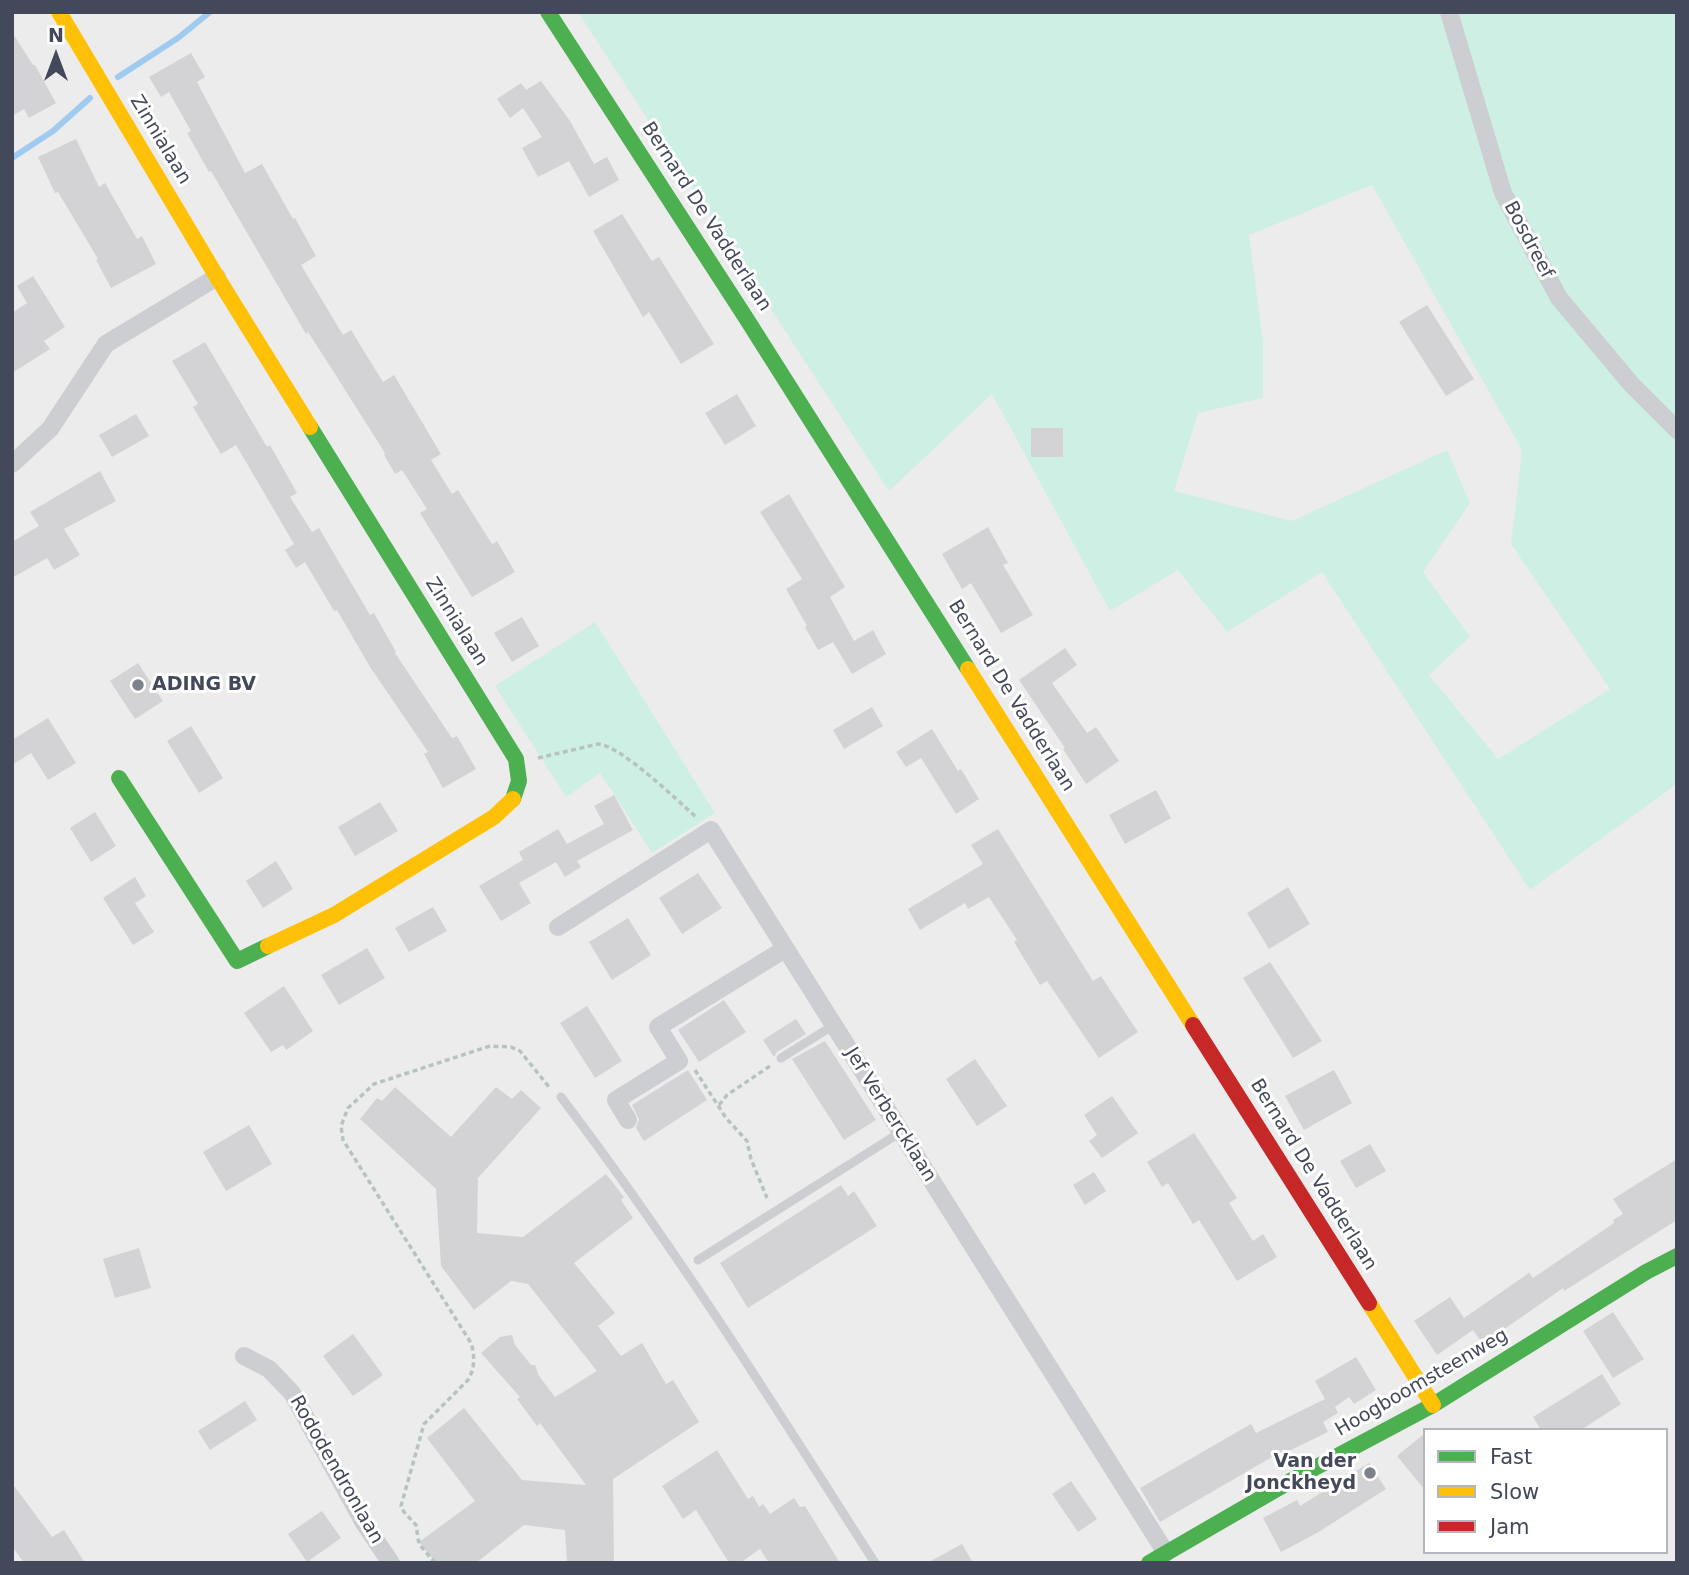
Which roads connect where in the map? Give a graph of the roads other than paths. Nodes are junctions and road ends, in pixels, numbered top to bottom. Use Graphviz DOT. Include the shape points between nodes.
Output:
graph roads {
  1 [pos="59,12"];
  2 [pos="548,12"];
  3 [pos="1449,12"];
  4 [pos="217,277"];
  5 [pos="1677,430"];
  6 [pos="12,464"];
  7 [pos="119,778"];
  8 [pos="558,927"];
  9 [pos="786,949"];
  10 [pos="834,1025"];
  11 [pos="781,1058"];
  12 [pos="561,1097"];
  13 [pos="628,1120"];
  14 [pos="901,1132"];
  15 [pos="1677,1256"];
  16 [pos="698,1261"];
  17 [pos="244,1356"];
  18 [pos="1433,1405"];
  19 [pos="1166,1553"];
  20 [pos="391,1563"];
  21 [pos="874,1563"];
  22 [pos="1149,1563"];
  1 -- 4 [label="street, Zinnialaan"];
  2 -- 18 [label="street, Bernard De Vadderlaan"];
  3 -- 5 [label="street, Bosdreef" via="1503,193 1559,298 1632,385"];
  4 -- 6 [label="street" via="106,344 50,429"];
  4 -- 7 [label="street, Zinnialaan" via="516,759 519,781 514,798 494,817 334,915 237,961"];
  8 -- 9 [label="street, Jef Verbercklaan" via="710,830"];
  9 -- 10 [label="street, Jef Verbercklaan"];
  9 -- 13 [label="street" via="658,1027 679,1061 616,1100"];
  10 -- 11 [label="lane"];
  10 -- 14 [label="street, Jef Verbercklaan"];
  12 -- 21 [label="lane" via="628,1185"];
  14 -- 16 [label="lane"];
  14 -- 19 [label="street, Jef Verbercklaan"];
  15 -- 18 [label="street, Hoogboomsteenweg"];
  17 -- 20 [label="street, Rododendronlaan" via="269,1369 292,1393"];
  18 -- 19 [label="street, Hoogboomsteenweg"];
  19 -- 22 [label="street, Hoogboomsteenweg"];
}
